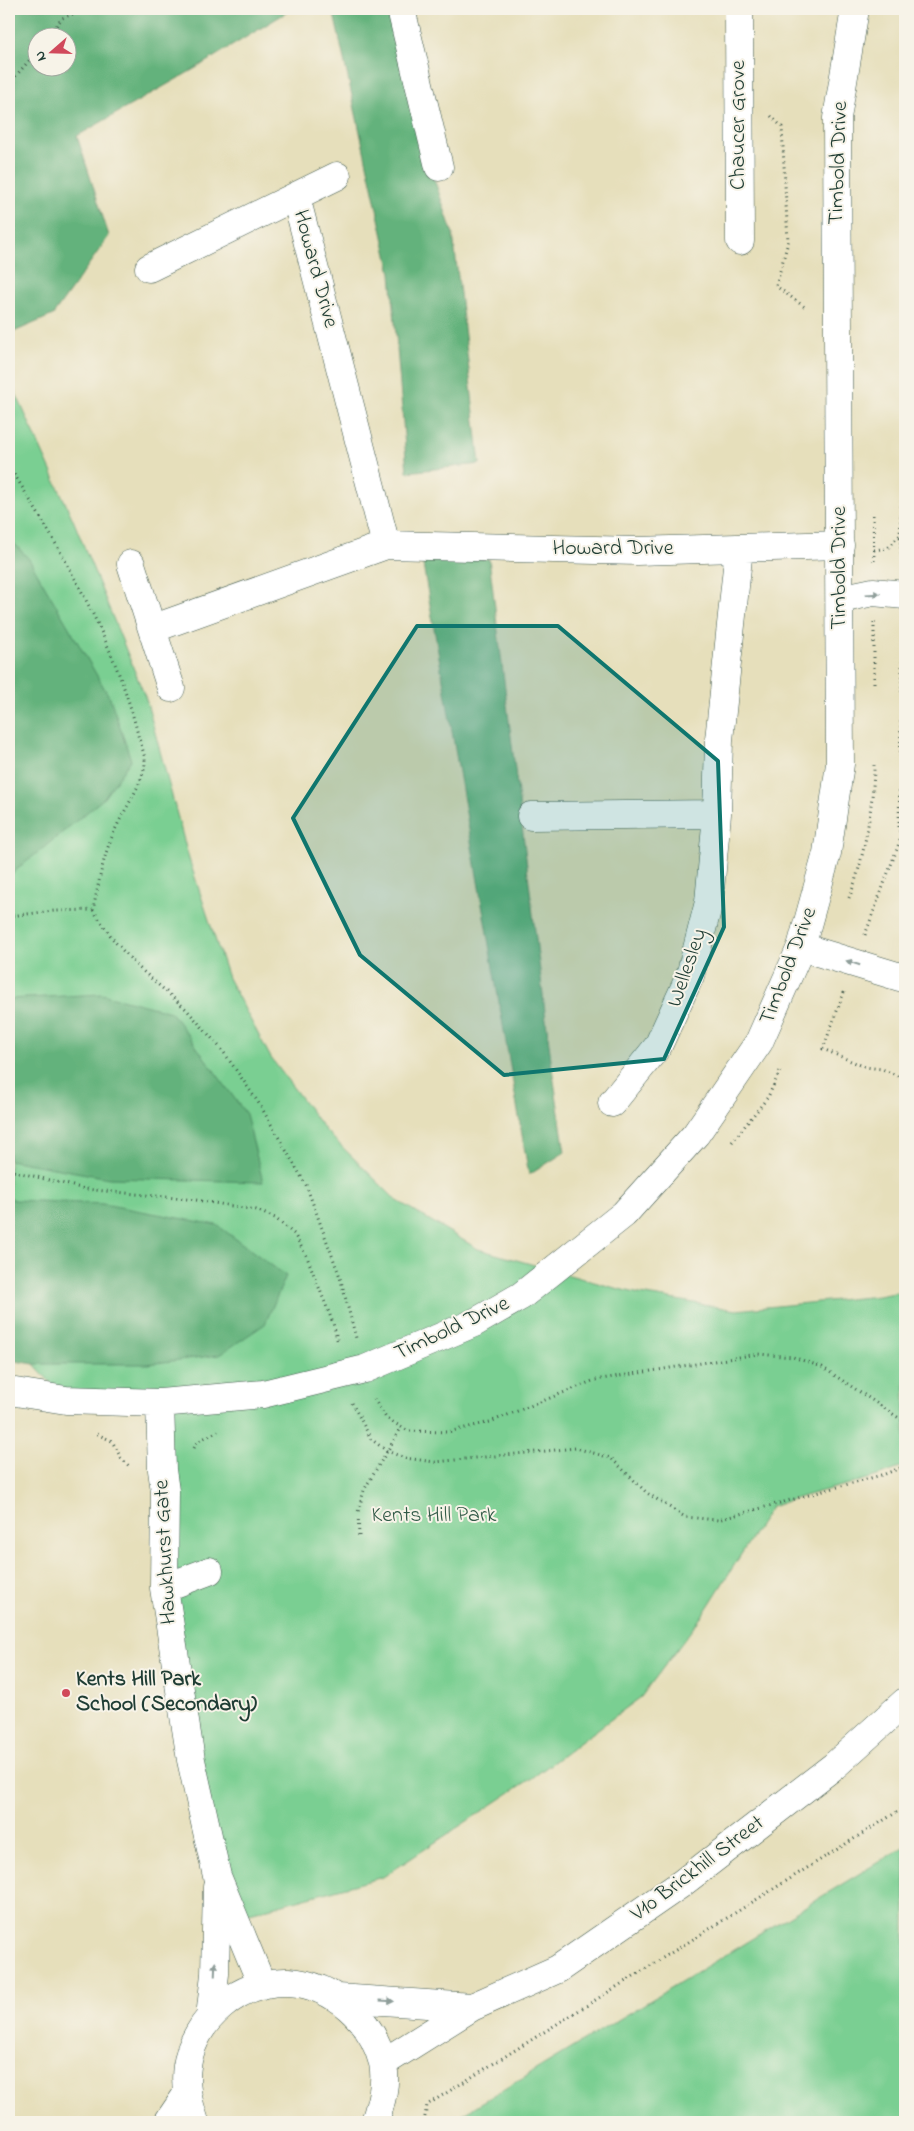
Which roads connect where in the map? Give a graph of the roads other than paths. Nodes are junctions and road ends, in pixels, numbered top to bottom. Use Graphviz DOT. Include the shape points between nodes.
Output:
graph roads {
  1 [pos="401,9"];
  2 [pos="739,9"];
  3 [pos="855,9"];
  4 [pos="439,167"];
  5 [pos="337,176"];
  6 [pos="296,196"];
  7 [pos="740,241"];
  8 [pos="149,268"];
  9 [pos="386,545"];
  10 [pos="840,545"];
  11 [pos="739,548"];
  12 [pos="131,564"];
  13 [pos="904,595"];
  14 [pos="840,599"];
  15 [pos="152,629"];
  16 [pos="170,688"];
  17 [pos="717,814"];
  18 [pos="531,816"];
  19 [pos="801,947"];
  20 [pos="900,978"];
  21 [pos="612,1104"];
  22 [pos="9,1391"];
  23 [pos="160,1403"];
  24 [pos="209,1571"];
  25 [pos="164,1588"];
  26 [pos="905,1702"];
  27 [pos="217,1876"];
  28 [pos="262,1985"];
  29 [pos="338,1998"];
  30 [pos="472,2007"];
  31 [pos="210,2017"];
  32 [pos="383,2063"];
  33 [pos="187,2094"];
  34 [pos="168,2122"];
  35 [pos="194,2122"];
  36 [pos="375,2122"];
  1 -- 4 [label="street"];
  2 -- 7 [label="street, Chaucer Grove"];
  3 -- 10 [label="street, Timbold Drive" via="837,118"];
  5 -- 6 [label="street, Howard Drive"];
  6 -- 8 [label="street, Howard Drive"];
  6 -- 9 [label="street, Howard Drive"];
  9 -- 11 [label="street, Howard Drive" via="637,551"];
  9 -- 15 [label="street, Howard Drive"];
  10 -- 11 [label="street, Howard Drive"];
  10 -- 14 [label="street, Timbold Drive"];
  11 -- 17 [label="street, Wellesley" via="719,740"];
  12 -- 15 [label="street"];
  13 -- 14 [label="street" via="873,592"];
  14 -- 19 [label="street, Timbold Drive" via="840,764 827,854"];
  15 -- 16 [label="street"];
  17 -- 18 [label="street"];
  17 -- 21 [label="street, Wellesley" via="709,902 690,976 658,1046"];
  20 -- 19 [label="street, one-way"];
  19 -- 23 [label="street, Timbold Drive" via="759,1042 696,1134 624,1214 513,1300 474,1323 365,1369 263,1394"];
  22 -- 23 [label="street, Timbold Drive" via="66,1400"];
  23 -- 25 [label="street, Hawkhurst Gate" via="165,1491"];
  24 -- 25 [label="street"];
  25 -- 27 [label="street, Hawkhurst Gate" via="191,1760"];
  26 -- 30 [label="street, V10 Brickhill Street" via="834,1766 674,1889 558,1969"];
  27 -- 28 [label="street, Hawkhurst Gate"];
  31 -- 27 [label="street, Hawkhurst Gate, one-way" via="215,1974"];
  28 -- 29 [label="street" via="288,1982 314,1986"];
  28 -- 31 [label="street" via="233,1997"];
  29 -- 30 [label="street, V10 Brickhill Street, one-way"];
  29 -- 32 [label="street" via="367,2026"];
  30 -- 32 [label="street, V10 Brickhill Street"];
  31 -- 33 [label="street" via="195,2040 187,2067"];
  32 -- 36 [label="street" via="384,2095"];
  33 -- 34 [label="street"];
  33 -- 35 [label="street"];
}
